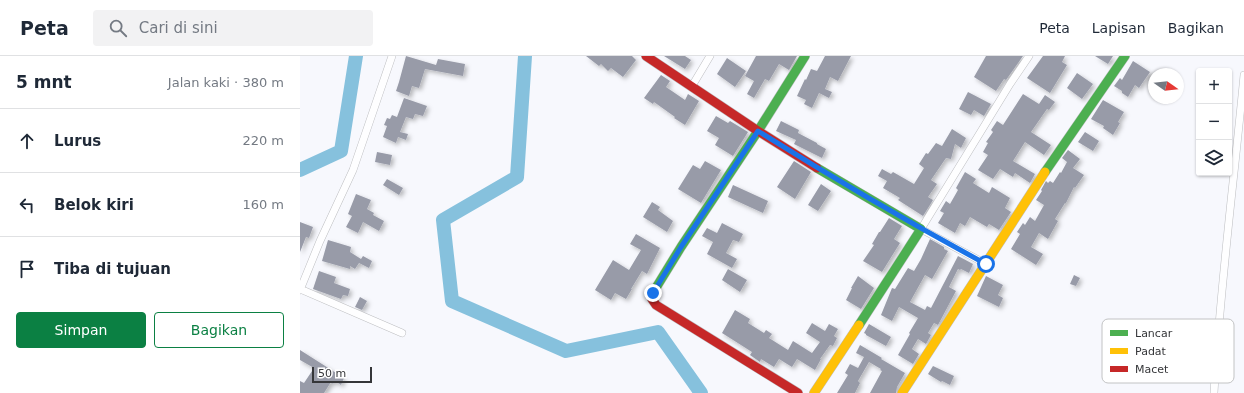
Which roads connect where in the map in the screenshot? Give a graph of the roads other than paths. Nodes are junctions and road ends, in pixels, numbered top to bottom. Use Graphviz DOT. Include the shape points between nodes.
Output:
graph roads {
  1 [pos="392,56"];
  2 [pos="646,56"];
  3 [pos="710,56"];
  4 [pos="805,56"];
  5 [pos="1029,56"];
  6 [pos="1125,56"];
  7 [pos="1244,75"];
  8 [pos="692,86"];
  9 [pos="758,131"];
  10 [pos="921,229"];
  11 [pos="986,264"];
  12 [pos="300,289"];
  13 [pos="1219,319"];
  14 [pos="402,333"];
  15 [pos="1215,383"];
  16 [pos="798,393"];
  17 [pos="814,393"];
  18 [pos="902,393"];
  19 [pos="1214,393"];
  1 -- 12 [label="street" via="353,170"];
  2 -- 8 [label="street"];
  3 -- 8 [label="street"];
  4 -- 9 [label="street"];
  5 -- 10 [label="street"];
  6 -- 11 [label="street" via="1041,177"];
  7 -- 13 [label="street"];
  8 -- 9 [label="street"];
  9 -- 10 [label="street"];
  9 -- 16 [label="street" via="681,247 653,293 652,299 662,309"];
  10 -- 11 [label="street"];
  10 -- 17 [label="street"];
  11 -- 18 [label="street"];
  12 -- 14 [label="street"];
  15 -- 19 [label="street"];
}
